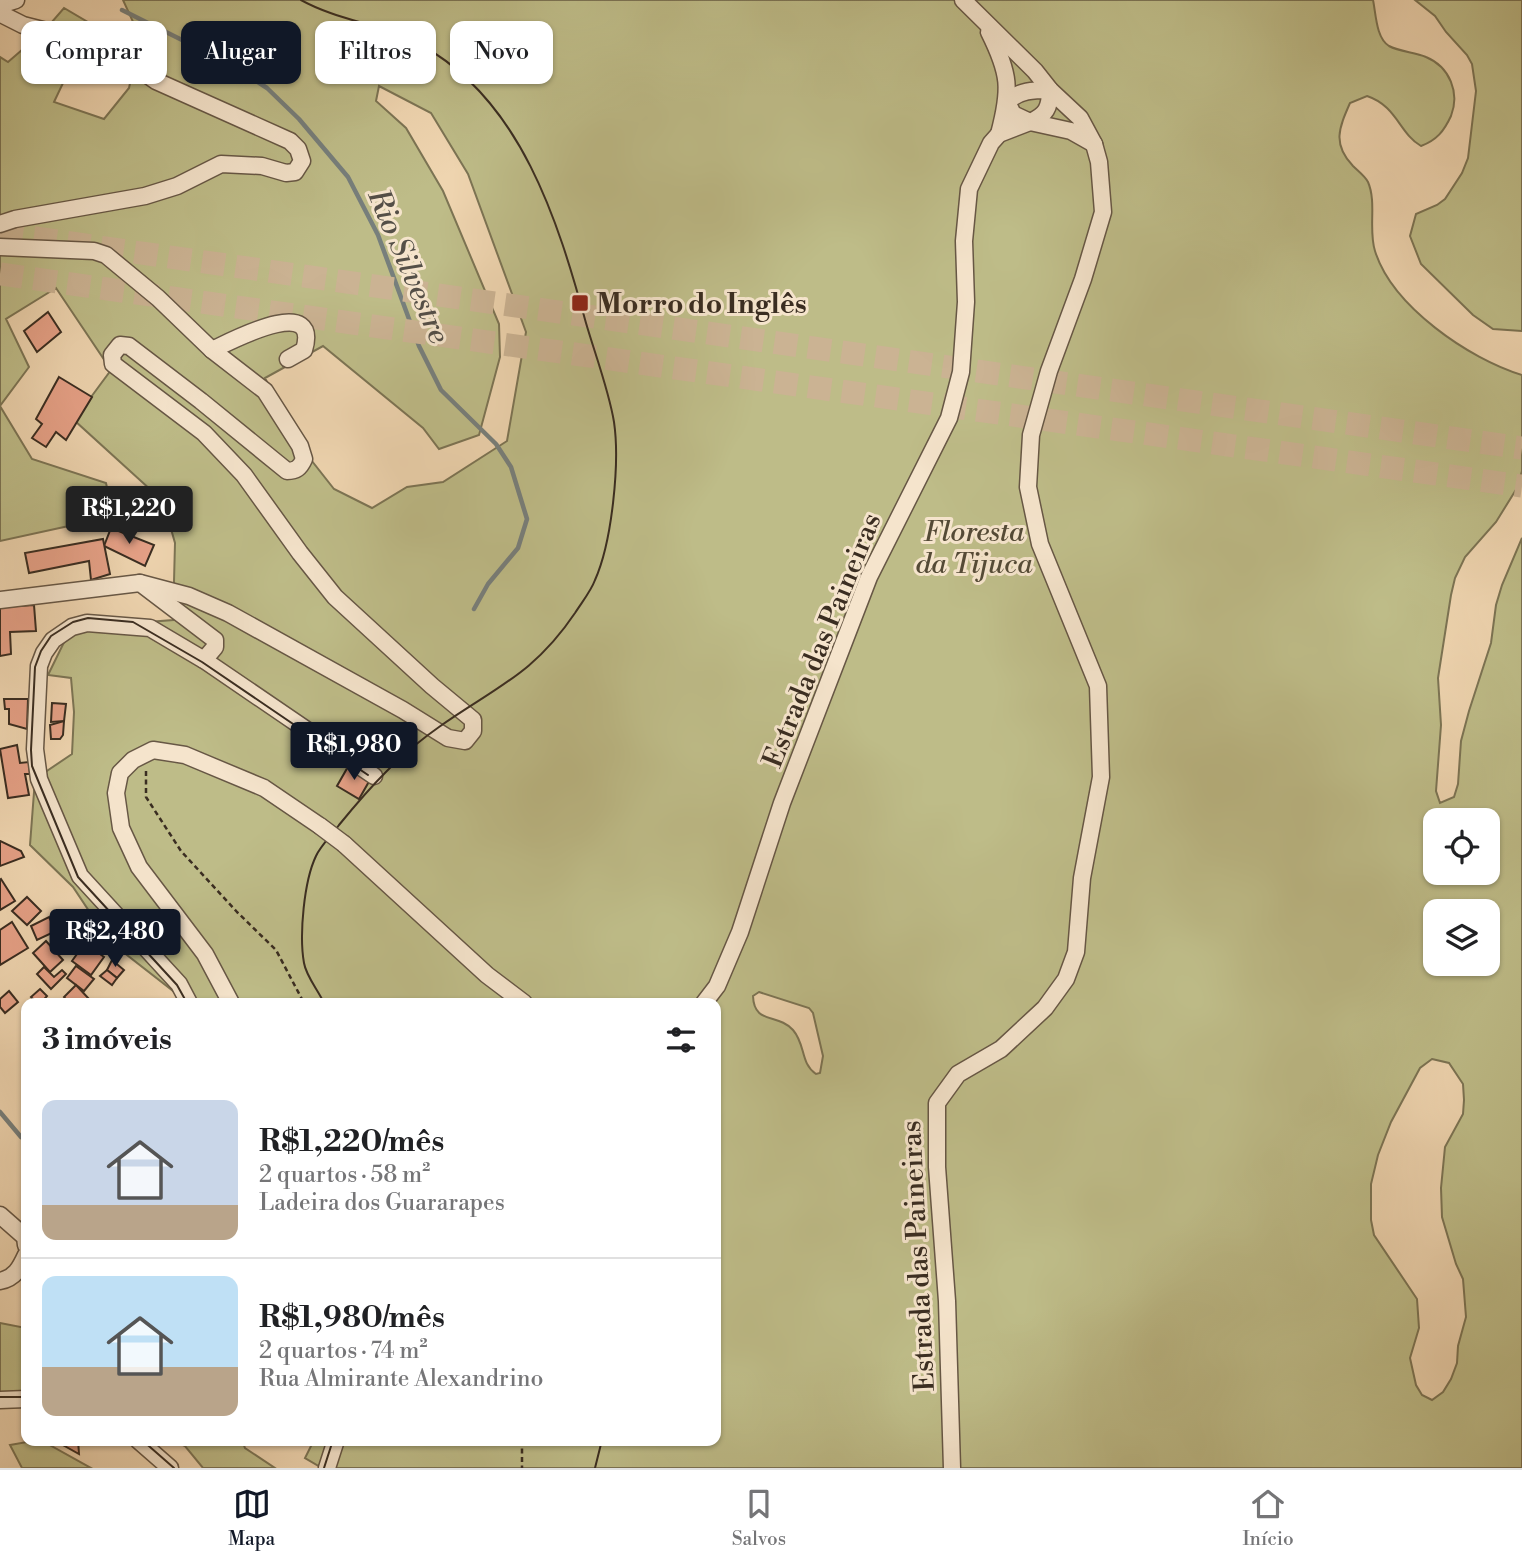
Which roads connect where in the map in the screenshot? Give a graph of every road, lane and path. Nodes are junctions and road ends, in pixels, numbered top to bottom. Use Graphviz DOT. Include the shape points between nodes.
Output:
graph roads {
  1 [pos="16,0"];
  2 [pos="962,0"];
  3 [pos="985,24"];
  4 [pos="1050,90"];
  5 [pos="1007,102"];
  6 [pos="1030,122"];
  7 [pos="999,134"];
  8 [pos="1094,144"];
  9 [pos="0,224"];
  10 [pos="0,247"];
  11 [pos="212,350"];
  12 [pos="288,359"];
  13 [pos="140,583"];
  14 [pos="0,600"];
  15 [pos="204,660"];
  16 [pos="145,754"];
  17 [pos="374,776"];
  18 [pos="186,998"];
  19 [pos="228,998"];
  20 [pos="301,998"];
  21 [pos="517,998"];
  22 [pos="708,998"];
  23 [pos="0,1215"];
  24 [pos="21,1233"];
  25 [pos="21,1267"];
  26 [pos="0,1281"];
  27 [pos="21,1399"];
  28 [pos="0,1400"];
  29 [pos="145,1446"];
  30 [pos="334,1446"];
  31 [pos="522,1446"];
  32 [pos="170,1468"];
  33 [pos="327,1468"];
  34 [pos="522,1468"];
  35 [pos="952,1468"];
  1 -- 9 [label="street" via="3,4 6,18 116,53 156,81 290,141 299,149 302,161 295,172 286,173 262,166 221,164 177,186 124,202"];
  2 -- 3 [label="street"];
  3 -- 4 [label="street"];
  3 -- 5 [label="street" via="1000,55"];
  4 -- 5 [label="street" via="1026,92"];
  4 -- 6 [label="street" via="1047,111"];
  4 -- 8 [label="street" via="1080,118"];
  5 -- 6 [label="street" via="1013,114"];
  5 -- 7 [label="street, Estrada das Paineiras"];
  6 -- 7 [label="street"];
  6 -- 8 [label="street" via="1063,128"];
  7 -- 22 [label="street, Estrada das Paineiras" via="969,190 961,372 949,418 869,577 782,803 740,933"];
  8 -- 35 [label="street, Estrada das Paineiras" via="1102,212 1031,435 1028,487 1040,544 1098,685 1101,776 1082,878 1076,952 1066,979 1045,1008 1001,1049 958,1074 937,1103"];
  10 -- 11 [label="street" via="106,255"];
  11 -- 12 [label="street" via="280,321 296,322 307,342 304,350"];
  11 -- 13 [label="street" via="265,391 300,446 304,459 294,471 287,471 129,346 120,345 111,359 212,441 244,475 335,597 472,720 473,731 465,741 448,738 228,613 189,596"];
  13 -- 14 [label="street"];
  13 -- 15 [label="street" via="215,640"];
  15 -- 17 [label="street"];
  15 -- 18 [label="street" via="150,628 87,622 53,640 39,666 35,749 39,779 80,876 179,984"];
  16 -- 19 [label="street" via="120,773 116,793 121,828 139,867 205,954"];
  16 -- 20 [label="path" via="146,797 181,851 276,950"];
  16 -- 21 [label="street, bridge" via="185,755 264,789 344,844"];
  23 -- 24 [label="street"];
  25 -- 26 [label="street" via="9,1280"];
  27 -- 28 [label="street"];
  29 -- 32 [label="street"];
  30 -- 33 [label="street"];
  31 -- 34 [label="path"];
}
